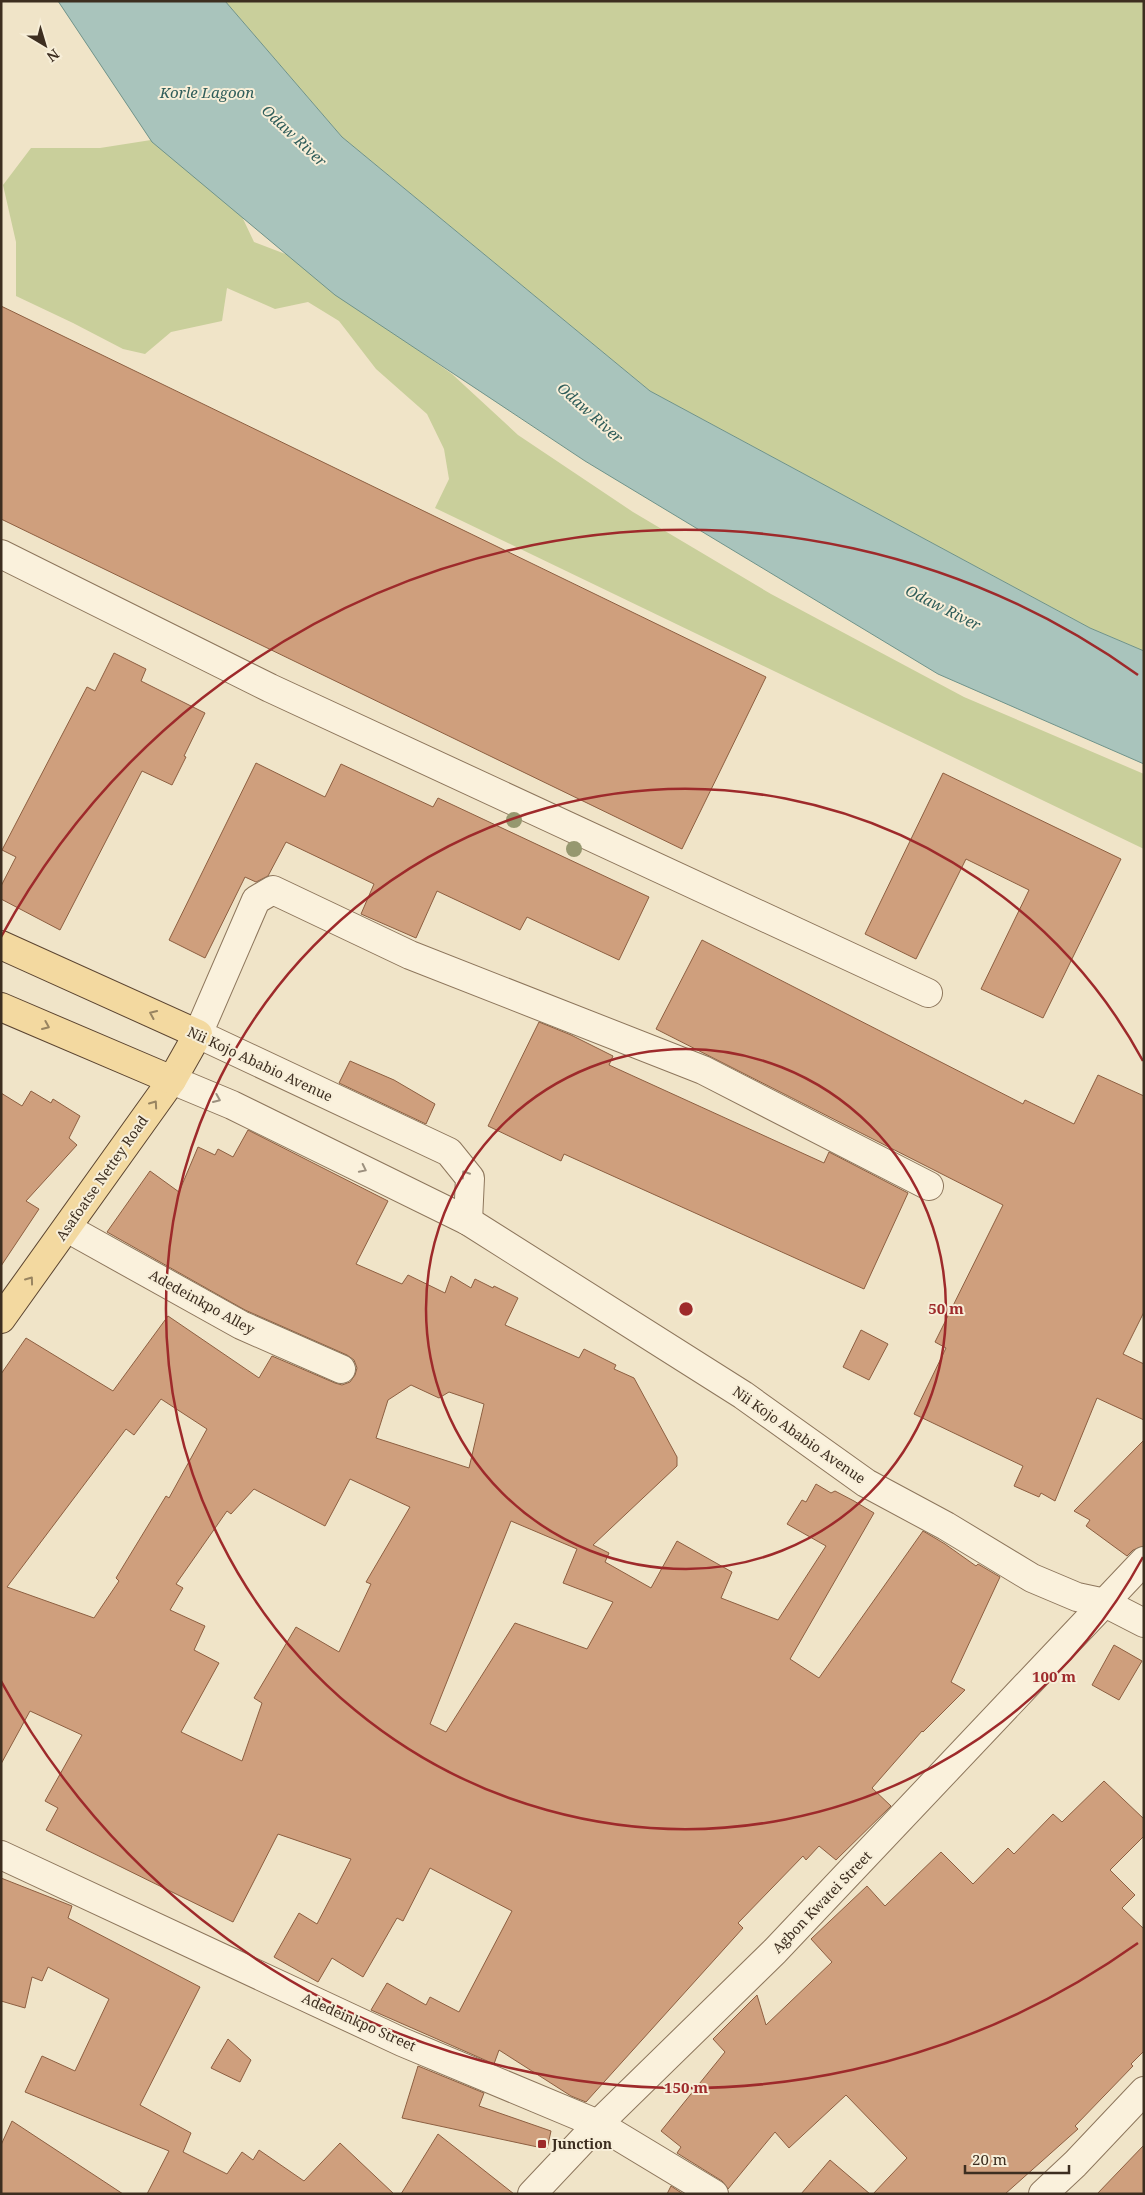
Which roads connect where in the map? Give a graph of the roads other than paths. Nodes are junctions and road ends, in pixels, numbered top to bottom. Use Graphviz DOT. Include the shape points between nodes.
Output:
graph roads {
  1 [pos="1,554"];
  2 [pos="1,945"];
  3 [pos="928,993"];
  4 [pos="1,1007"];
  5 [pos="198,1034"];
  6 [pos="172,1080"];
  7 [pos="929,1186"];
  8 [pos="468,1221"];
  9 [pos="67,1228"];
  10 [pos="1,1319"];
  11 [pos="342,1369"];
  12 [pos="1144,1561"];
  13 [pos="1105,1603"];
  14 [pos="1144,1623"];
  15 [pos="1,1855"];
  16 [pos="1144,2091"];
  17 [pos="598,2124"];
  18 [pos="532,2194"];
  19 [pos="714,2194"];
  20 [pos="1042,2194"];
  1 -- 3 [label="street" via="270,688"];
  5 -- 2 [label="main road, Nii Kojo Ababio Avenue, one-way"];
  4 -- 6 [label="main road, Nii Kojo Ababio Avenue, one-way"];
  5 -- 6 [label="main road, Asafoatse Nettey Road"];
  5 -- 7 [label="street" via="256,900 273,890 410,955 703,1070"];
  8 -- 5 [label="street, Nii Kojo Ababio Avenue, one-way" via="470,1178 449,1152"];
  6 -- 8 [label="street, Nii Kojo Ababio Avenue, one-way" via="232,1105"];
  9 -- 6 [label="main road, Asafoatse Nettey Road, one-way"];
  8 -- 13 [label="street, Nii Kojo Ababio Avenue" via="744,1395 866,1483 1032,1578 1078,1597"];
  10 -- 9 [label="main road, Asafoatse Nettey Road, one-way"];
  9 -- 11 [label="street, Adedeinkpo Alley" via="241,1326"];
  12 -- 13 [label="street, Agbon Kwatei Street"];
  13 -- 14 [label="street, Nii Kojo Ababio Avenue"];
  13 -- 17 [label="street, Agbon Kwatei Street" via="776,1952"];
  15 -- 17 [label="street, Adedeinkpo Street" via="402,2042"];
  16 -- 20 [label="street"];
  17 -- 18 [label="street, Agbon Kwatei Street"];
  17 -- 19 [label="street, Adedeinkpo Street"];
}
